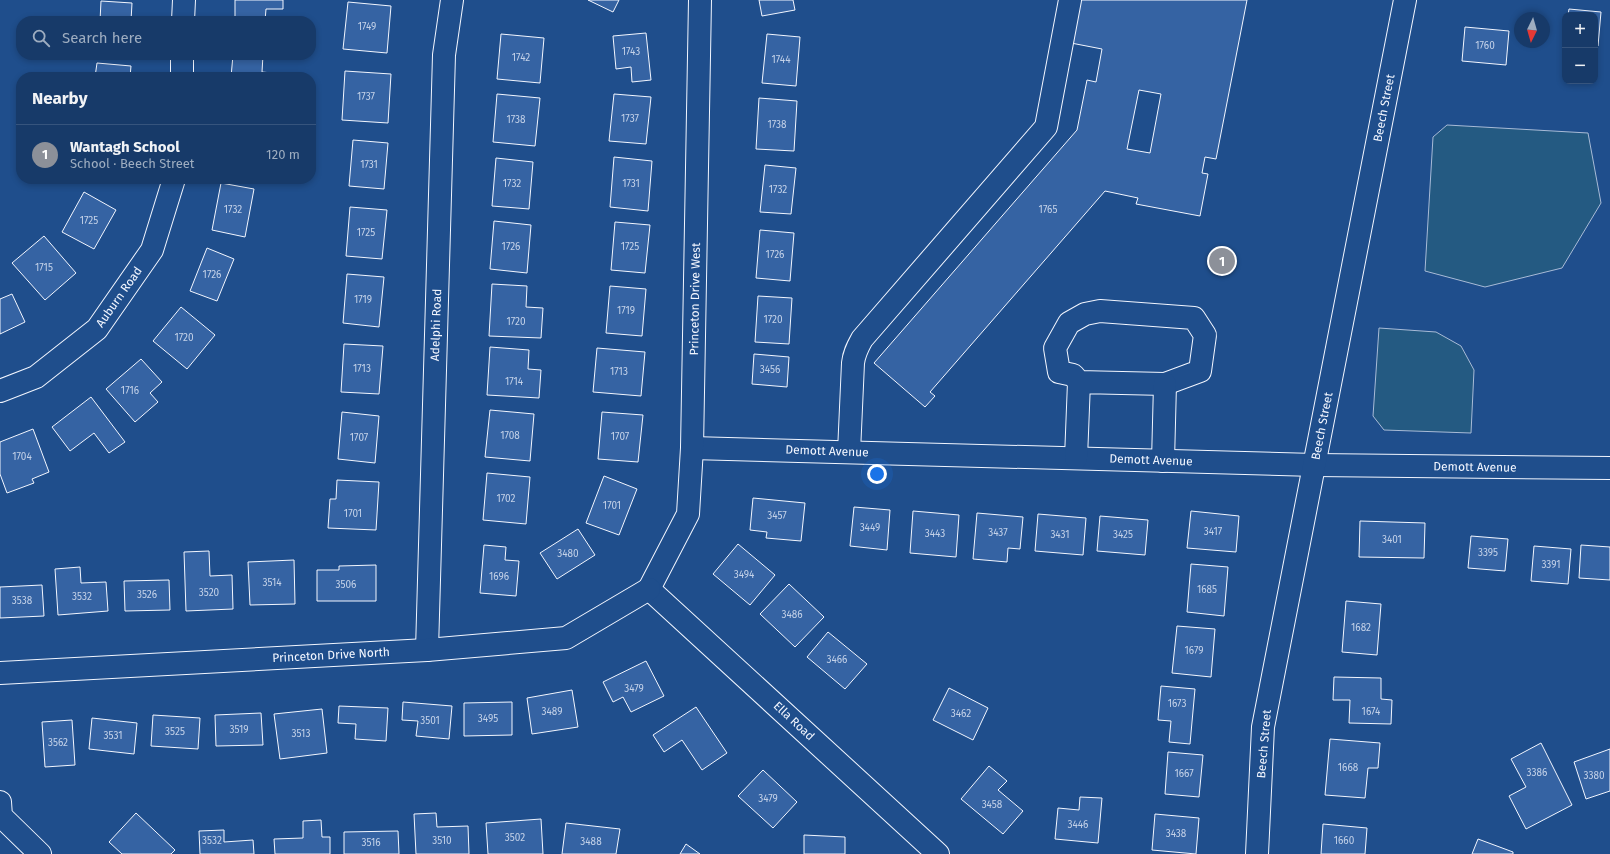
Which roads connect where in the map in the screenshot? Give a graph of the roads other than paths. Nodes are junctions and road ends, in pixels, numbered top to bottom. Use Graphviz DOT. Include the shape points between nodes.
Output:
graph roads {
  1 [pos="184,0"];
  2 [pos="452,0"];
  3 [pos="700,0"];
  4 [pos="1070,0"];
  5 [pos="1405,0"];
  6 [pos="184,16"];
  7 [pos="182,60"];
  8 [pos="182,72"];
  9 [pos="172,184"];
  10 [pos="1079,382"];
  11 [pos="1165,384"];
  12 [pos="0,391"];
  13 [pos="692,448"];
  14 [pos="850,452"];
  15 [pos="1076,458"];
  16 [pos="1163,461"];
  17 [pos="1315,465"];
  18 [pos="1610,468"];
  19 [pos="649,589"];
  20 [pos="427,650"];
  21 [pos="0,673"];
  22 [pos="0,812"];
  23 [pos="40,854"];
  24 [pos="938,854"];
  25 [pos="1257,854"];
  1 -- 6 [label="street"];
  2 -- 20 [label="street, Adelphi Road" via="444,55"];
  3 -- 13 [label="street, Princeton Drive West"];
  4 -- 14 [label="street" via="1046,127 858,346 853,364"];
  5 -- 17 [label="street, Beech Street"];
  7 -- 8 [label="street"];
  9 -- 12 [label="street, Auburn Road" via="152,250 97,329 36,377"];
  10 -- 11 [label="street"];
  10 -- 11 [label="street" via="1073,376 1059,372 1055,348 1069,323 1085,314 1100,311 1194,318 1205,335 1200,371"];
  10 -- 15 [label="street"];
  11 -- 16 [label="street"];
  13 -- 14 [label="street, Demott Avenue"];
  13 -- 19 [label="street, Princeton Drive West" via="688,514"];
  14 -- 15 [label="street, Demott Avenue"];
  15 -- 16 [label="street, Demott Avenue"];
  16 -- 17 [label="street, Demott Avenue"];
  17 -- 18 [label="street, Demott Avenue"];
  17 -- 25 [label="street, Beech Street" via="1263,727"];
  19 -- 20 [label="street, Princeton Drive North" via="566,638"];
  19 -- 24 [label="street, Ella Road"];
  20 -- 21 [label="street, Princeton Drive North"];
  22 -- 23 [label="street"];
}
